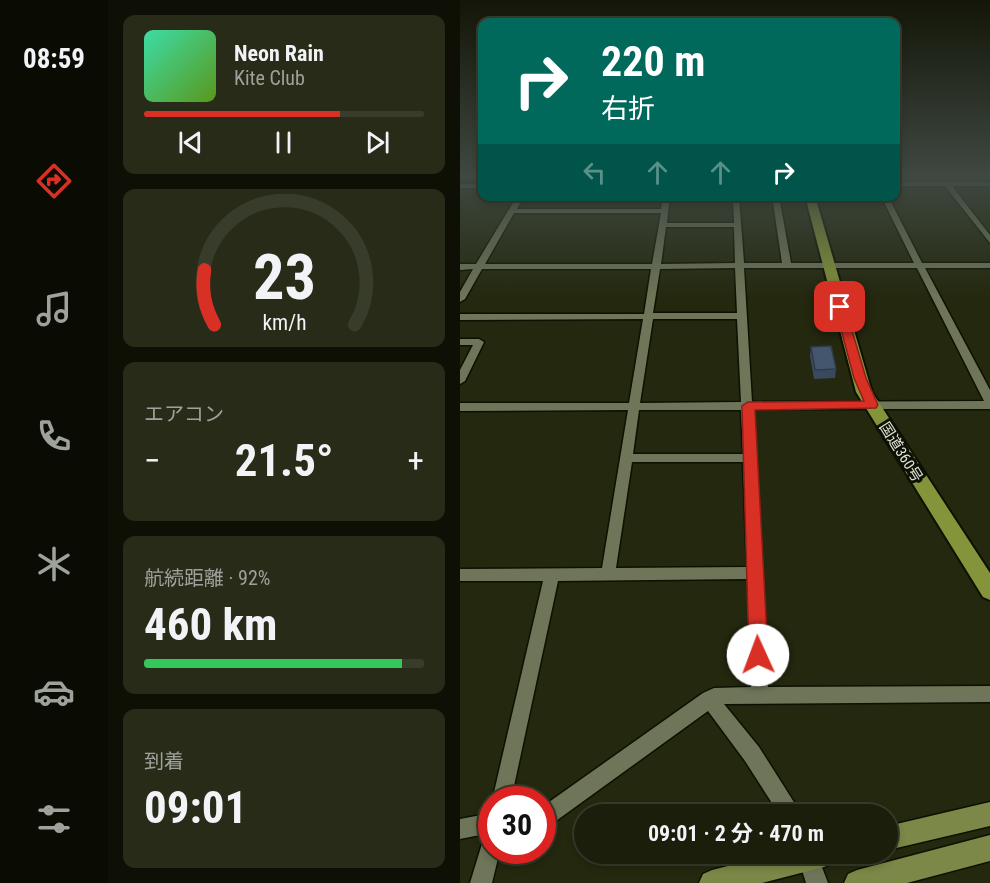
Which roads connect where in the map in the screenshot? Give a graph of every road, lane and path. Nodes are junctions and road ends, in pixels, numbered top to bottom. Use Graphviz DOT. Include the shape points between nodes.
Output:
graph roads {
  1 [pos="509,217"];
  2 [pos="664,217"];
  3 [pos="737,217"];
  4 [pos="779,217"];
  5 [pos="815,217"];
  6 [pos="895,217"];
  7 [pos="972,217"];
  8 [pos="663,225"];
  9 [pos="737,225"];
  10 [pos="990,241"];
  11 [pos="486,255"];
  12 [pos="460,261"];
  13 [pos="990,265"];
  14 [pos="657,266"];
  15 [pos="739,266"];
  16 [pos="787,266"];
  17 [pos="828,266"];
  18 [pos="919,266"];
  19 [pos="460,267"];
  20 [pos="479,267"];
  21 [pos="460,272"];
  22 [pos="469,285"];
  23 [pos="460,299"];
  24 [pos="649,316"];
  25 [pos="742,316"];
  26 [pos="460,317"];
  27 [pos="460,342"];
  28 [pos="460,381"];
  29 [pos="990,403"];
  30 [pos="872,405"];
  31 [pos="634,406"];
  32 [pos="748,406"];
  33 [pos="460,407"];
  34 [pos="626,458"];
  35 [pos="750,458"];
  36 [pos="755,573"];
  37 [pos="460,574"];
  38 [pos="552,574"];
  39 [pos="608,574"];
  40 [pos="990,591"];
  41 [pos="990,694"];
  42 [pos="760,696"];
  43 [pos="709,699"];
  44 [pos="504,786"];
  45 [pos="784,804"];
  46 [pos="556,809"];
  47 [pos="990,814"];
  48 [pos="478,826"];
  49 [pos="460,829"];
  50 [pos="898,836"];
  51 [pos="990,848"];
  52 [pos="486,864"];
  53 [pos="781,864"];
  54 [pos="814,864"];
  55 [pos="481,883"];
  56 [pos="712,883"];
  57 [pos="817,883"];
  58 [pos="857,883"];
  1 -- 11 [label="street"];
  2 -- 8 [label="street"];
  3 -- 9 [label="street"];
  4 -- 16 [label="street"];
  5 -- 17 [label="highway, 国道360号"];
  6 -- 18 [label="street"];
  7 -- 10 [label="street"];
  8 -- 9 [label="street"];
  8 -- 14 [label="street"];
  9 -- 15 [label="street"];
  11 -- 12 [label="street"];
  11 -- 20 [label="street"];
  13 -- 18 [label="street"];
  14 -- 15 [label="street"];
  14 -- 20 [label="street"];
  14 -- 24 [label="street"];
  15 -- 16 [label="street"];
  15 -- 25 [label="street"];
  16 -- 17 [label="street"];
  17 -- 18 [label="street"];
  17 -- 30 [label="highway, 国道360号" via="860,378"];
  18 -- 29 [label="street"];
  19 -- 20 [label="street"];
  20 -- 22 [label="street"];
  21 -- 22 [label="street" via="468,275 465,281"];
  22 -- 23 [label="street"];
  24 -- 25 [label="street"];
  24 -- 26 [label="street"];
  24 -- 31 [label="street"];
  25 -- 32 [label="street"];
  27 -- 28 [label="street" via="479,342"];
  29 -- 30 [label="street"];
  30 -- 32 [label="street"];
  30 -- 40 [label="highway, 国道360号"];
  31 -- 32 [label="street"];
  31 -- 33 [label="street"];
  31 -- 34 [label="street"];
  32 -- 35 [label="street"];
  34 -- 35 [label="street"];
  34 -- 39 [label="street"];
  35 -- 36 [label="street"];
  36 -- 39 [label="street"];
  36 -- 42 [label="street"];
  37 -- 38 [label="street"];
  38 -- 39 [label="street"];
  38 -- 44 [label="street"];
  41 -- 42 [label="street"];
  42 -- 43 [label="street"];
  43 -- 45 [label="street" via="752,754"];
  43 -- 46 [label="street"];
  47 -- 50 [label="main road"];
  48 -- 49 [label="street"];
  51 -- 58 [label="main road"];
  52 -- 55 [label="street"];
  53 -- 56 [label="main road"];
  54 -- 57 [label="street"];
}
